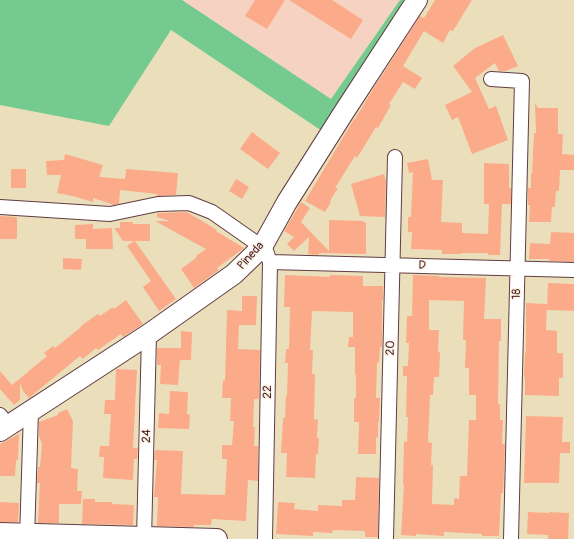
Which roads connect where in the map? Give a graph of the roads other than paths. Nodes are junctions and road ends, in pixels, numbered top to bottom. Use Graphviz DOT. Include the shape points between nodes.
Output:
graph roads {
  1 [pos="417,0"];
  2 [pos="491,79"];
  3 [pos="395,157"];
  4 [pos="0,207"];
  5 [pos="266,254"];
  6 [pos="393,265"];
  7 [pos="517,268"];
  8 [pos="574,270"];
  9 [pos="150,334"];
  10 [pos="31,411"];
  11 [pos="3,424"];
  12 [pos="0,533"];
  13 [pos="27,536"];
  14 [pos="144,538"];
  15 [pos="217,539"];
  16 [pos="265,539"];
  17 [pos="386,539"];
  18 [pos="511,539"];
  1 -- 5 [label="street, Pineda" via="287,202"];
  2 -- 7 [label="street, 18" via="522,81"];
  3 -- 6 [label="street, 20"];
  4 -- 5 [label="street" via="110,214 158,204 189,202 212,212"];
  5 -- 6 [label="street, D"];
  5 -- 9 [label="street, Pineda"];
  5 -- 16 [label="street, 22"];
  6 -- 7 [label="street, D"];
  6 -- 17 [label="street, 20"];
  7 -- 8 [label="street, D"];
  7 -- 18 [label="street, 18"];
  9 -- 10 [label="street, Pineda"];
  9 -- 14 [label="street, 24"];
  10 -- 11 [label="street, Pineda"];
  10 -- 13 [label="street"];
  12 -- 13 [label="street"];
  13 -- 14 [label="street"];
  14 -- 15 [label="street"];
}
